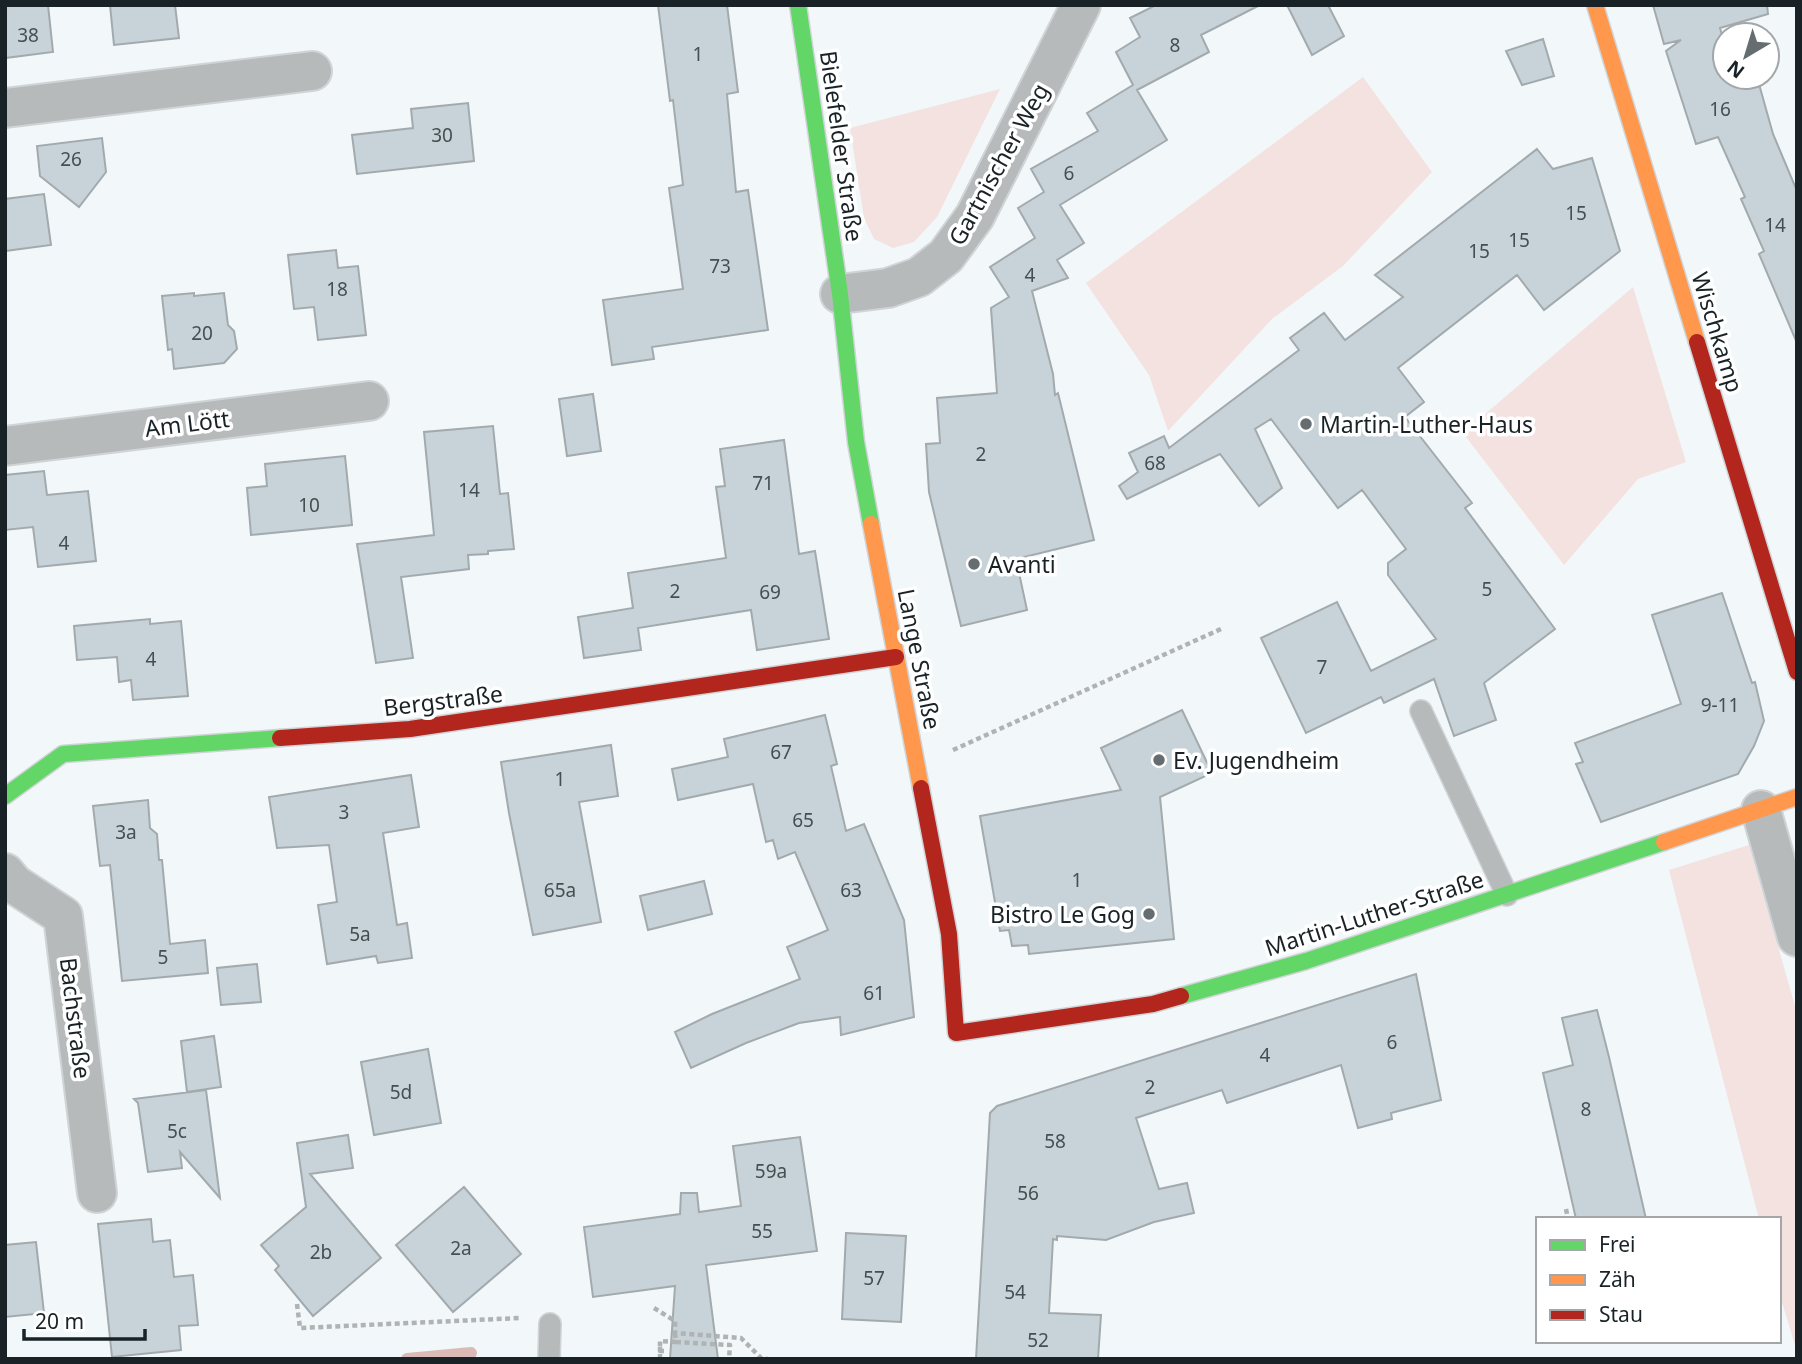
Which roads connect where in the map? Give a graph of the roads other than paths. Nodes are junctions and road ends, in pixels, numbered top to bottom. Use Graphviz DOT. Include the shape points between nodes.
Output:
graph roads {
  1 [pos="798,5"];
  2 [pos="1082,5"];
  3 [pos="1595,5"];
  4 [pos="312,71"];
  5 [pos="5,108"];
  6 [pos="840,294"];
  7 [pos="369,401"];
  8 [pos="5,446"];
  9 [pos="896,657"];
  10 [pos="1797,672"];
  11 [pos="1421,711"];
  12 [pos="5,796"];
  13 [pos="1797,797"];
  14 [pos="1761,810"];
  15 [pos="5,873"];
  16 [pos="1507,895"];
  17 [pos="1797,937"];
  18 [pos="956,1033"];
  19 [pos="97,1193"];
  20 [pos="550,1324"];
  21 [pos="549,1359"];
  1 -- 6 [label="street, Bielefelder Straße"];
  2 -- 6 [label="street, Gartnischer Weg" via="975,216 946,256 919,277 888,288"];
  3 -- 10 [label="street, Wischkamp"];
  4 -- 5 [label="street"];
  6 -- 9 [label="street, Lange Straße" via="856,442"];
  7 -- 8 [label="street, Am Lött"];
  9 -- 12 [label="street, Bergstraße" via="410,729 63,754"];
  9 -- 18 [label="street, Lange Straße" via="949,934"];
  11 -- 16 [label="lane"];
  13 -- 14 [label="street, Martin-Luther-Straße"];
  14 -- 16 [label="street, Martin-Luther-Straße"];
  14 -- 17 [label="street"];
  15 -- 19 [label="street, Bachstraße" via="63,916"];
  16 -- 18 [label="street, Martin-Luther-Straße" via="1306,961 1153,1003"];
  20 -- 21 [label="lane"];
}
